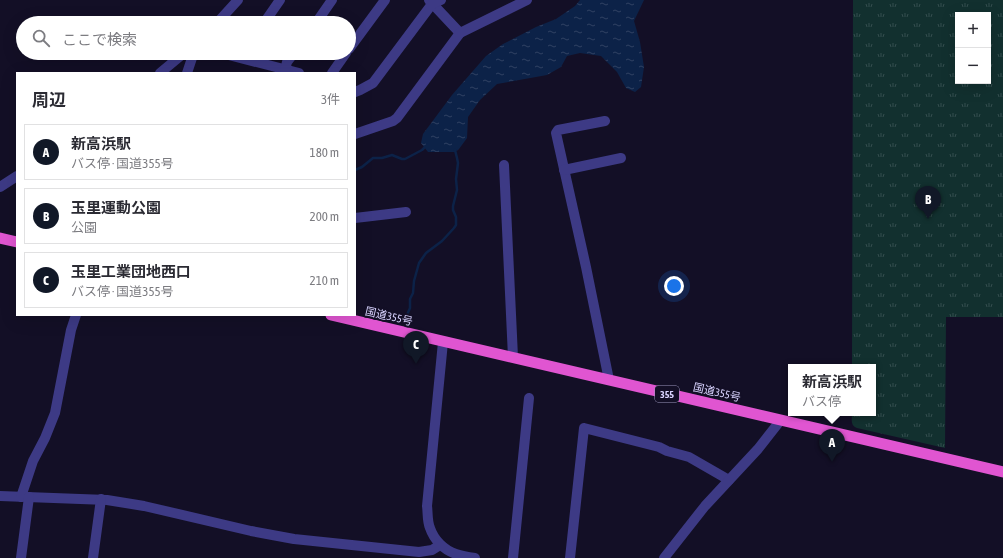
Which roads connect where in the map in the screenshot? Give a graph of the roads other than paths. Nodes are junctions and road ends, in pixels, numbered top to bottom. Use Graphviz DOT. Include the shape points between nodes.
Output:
graph roads {
  1 [pos="238,0"];
  2 [pos="280,0"];
  3 [pos="332,0"];
  4 [pos="385,0"];
  5 [pos="527,0"];
  6 [pos="434,1"];
  7 [pos="223,16"];
  8 [pos="269,16"];
  9 [pos="321,16"];
  10 [pos="460,32"];
  11 [pos="356,39"];
  12 [pos="176,60"];
  13 [pos="191,60"];
  14 [pos="255,60"];
  15 [pos="289,60"];
  16 [pos="341,60"];
  17 [pos="285,70"];
  18 [pos="161,72"];
  19 [pos="187,72"];
  20 [pos="294,72"];
  21 [pos="333,72"];
  22 [pos="356,92"];
  23 [pos="605,120"];
  24 [pos="356,134"];
  25 [pos="621,158"];
  26 [pos="504,165"];
  27 [pos="564,170"];
  28 [pos="16,177"];
  29 [pos="0,187"];
  30 [pos="406,212"];
  31 [pos="356,218"];
  32 [pos="0,238"];
  33 [pos="16,242"];
  34 [pos="76,316"];
  35 [pos="335,316"];
  36 [pos="443,342"];
  37 [pos="513,358"];
  38 [pos="609,380"];
  39 [pos="529,398"];
  40 [pos="780,421"];
  41 [pos="1003,472"];
  42 [pos="729,480"];
  43 [pos="0,496"];
  44 [pos="25,497"];
  45 [pos="101,499"];
  46 [pos="440,545"];
  47 [pos="21,558"];
  48 [pos="92,558"];
  49 [pos="475,558"];
  50 [pos="513,558"];
  51 [pos="570,558"];
  52 [pos="664,558"];
  1 -- 7 [label="street"];
  2 -- 8 [label="street"];
  3 -- 9 [label="street"];
  4 -- 11 [label="street"];
  5 -- 10 [label="street"];
  6 -- 10 [label="street"];
  6 -- 22 [label="street" via="373,83"];
  10 -- 24 [label="street" via="397,118"];
  12 -- 18 [label="street"];
  13 -- 19 [label="street"];
  14 -- 17 [label="street"];
  15 -- 17 [label="street"];
  16 -- 21 [label="street"];
  17 -- 20 [label="street"];
  23 -- 27 [label="street" via="557,131"];
  25 -- 27 [label="street"];
  26 -- 37 [label="street"];
  27 -- 38 [label="street"];
  28 -- 29 [label="street"];
  30 -- 31 [label="street"];
  32 -- 33 [label="highway"];
  34 -- 44 [label="street" via="55,413 46,438 33,461"];
  35 -- 36 [label="highway, 国道355号 / 355"];
  36 -- 37 [label="highway, 国道355号 / 355"];
  36 -- 46 [label="street" via="428,506 429,528"];
  37 -- 38 [label="highway, 国道355号 / 355"];
  38 -- 40 [label="highway, 国道355号 / 355"];
  39 -- 50 [label="street"];
  40 -- 41 [label="highway, 国道355号 / 355"];
  40 -- 42 [label="street"];
  42 -- 51 [label="street" via="689,457 658,446 584,428"];
  42 -- 52 [label="street"];
  43 -- 44 [label="street"];
  44 -- 45 [label="street"];
  44 -- 47 [label="street"];
  45 -- 46 [label="street" via="294,539 419,552 432,550"];
  45 -- 48 [label="street"];
  46 -- 49 [label="street" via="455,554"];
}
